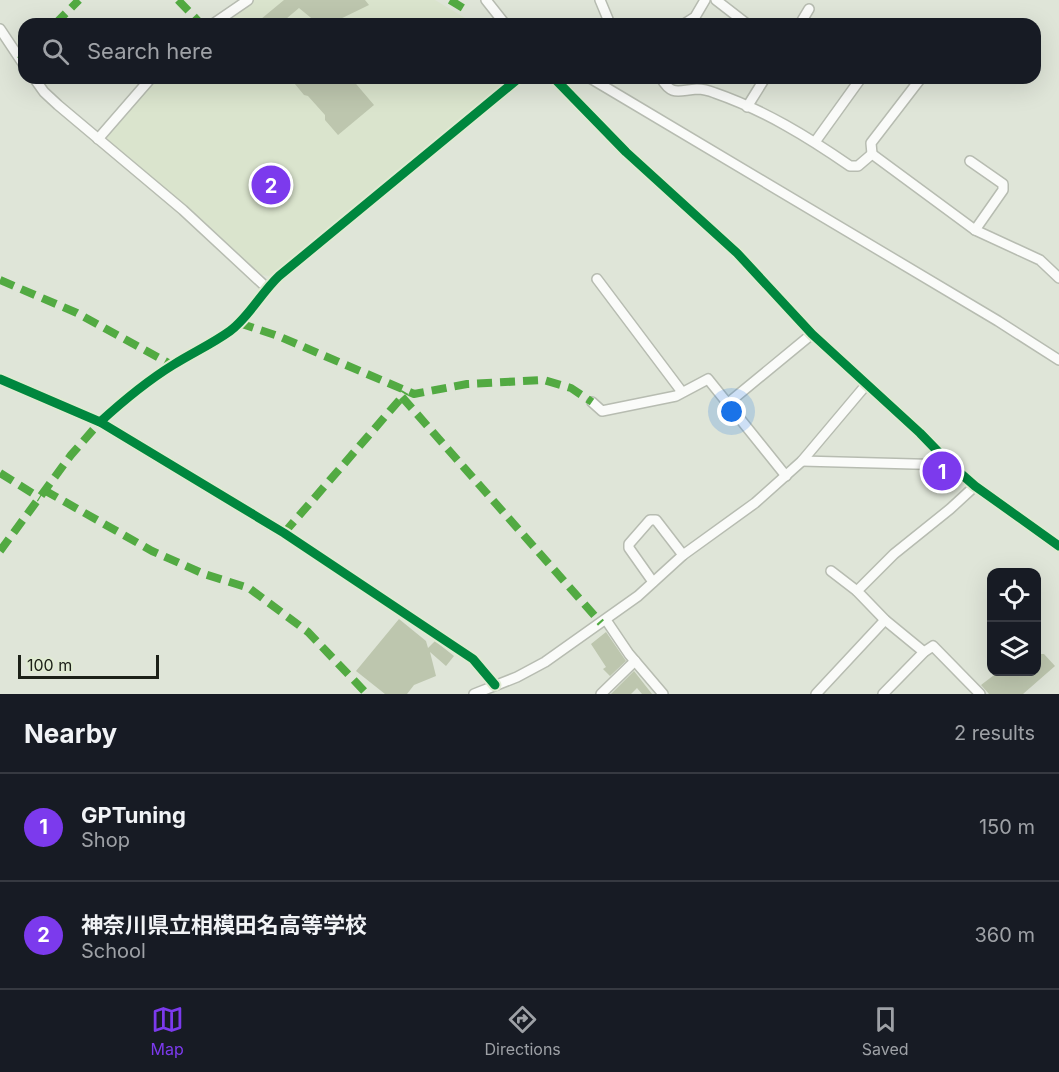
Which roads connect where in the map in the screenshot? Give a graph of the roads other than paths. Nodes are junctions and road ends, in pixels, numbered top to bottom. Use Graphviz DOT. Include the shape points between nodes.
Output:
graph roads {
  1 [pos="248,0"];
  2 [pos="486,0"];
  3 [pos="600,0"];
  4 [pos="705,0"];
  5 [pos="716,0"];
  6 [pos="809,9"];
  7 [pos="222,18"];
  8 [pos="500,18"];
  9 [pos="608,18"];
  10 [pos="694,18"];
  11 [pos="739,18"];
  12 [pos="804,18"];
  13 [pos="0,29"];
  14 [pos="18,56"];
  15 [pos="38,84"];
  16 [pos="146,84"];
  17 [pos="512,84"];
  18 [pos="560,84"];
  19 [pos="600,84"];
  20 [pos="667,84"];
  21 [pos="761,84"];
  22 [pos="857,84"];
  23 [pos="916,84"];
  24 [pos="747,107"];
  25 [pos="98,139"];
  26 [pos="815,142"];
  27 [pos="872,154"];
  28 [pos="970,161"];
  29 [pos="975,230"];
  30 [pos="1059,278"];
  31 [pos="597,279"];
  32 [pos="267,288"];
  33 [pos="812,334"];
  34 [pos="1058,359"];
  35 [pos="0,379"];
  36 [pos="866,385"];
  37 [pos="682,392"];
  38 [pos="592,402"];
  39 [pos="727,404"];
  40 [pos="100,422"];
  41 [pos="802,461"];
  42 [pos="951,465"];
  43 [pos="786,476"];
  44 [pos="975,486"];
  45 [pos="1059,546"];
  46 [pos="682,555"];
  47 [pos="831,571"];
  48 [pos="653,582"];
  49 [pos="857,591"];
  50 [pos="606,620"];
  51 [pos="885,620"];
  52 [pos="924,652"];
  53 [pos="635,662"];
  54 [pos="495,686"];
  55 [pos="479,693"];
  56 [pos="660,693"];
  57 [pos="601,694"];
  58 [pos="816,694"];
  59 [pos="883,694"];
  60 [pos="980,694"];
  1 -- 7 [label="street"];
  2 -- 8 [label="street"];
  3 -- 9 [label="street"];
  4 -- 10 [label="street"];
  5 -- 11 [label="street"];
  6 -- 12 [label="street"];
  13 -- 14 [label="street"];
  15 -- 25 [label="street"];
  16 -- 25 [label="street"];
  17 -- 32 [label="street"];
  18 -- 33 [label="street" via="626,152 737,253"];
  19 -- 34 [label="street"];
  20 -- 24 [label="street" via="674,91 698,89"];
  21 -- 24 [label="street"];
  22 -- 26 [label="street"];
  23 -- 27 [label="street" via="871,143"];
  24 -- 26 [label="street"];
  25 -- 32 [label="street"];
  26 -- 27 [label="street" via="850,166 858,166"];
  27 -- 29 [label="street"];
  28 -- 29 [label="street" via="1003,184 1004,190"];
  29 -- 30 [label="street" via="1040,260"];
  31 -- 37 [label="street"];
  32 -- 40 [label="street" via="229,332 147,383"];
  33 -- 36 [label="street"];
  33 -- 39 [label="street"];
  35 -- 40 [label="street"];
  36 -- 41 [label="street"];
  36 -- 42 [label="street"];
  37 -- 38 [label="street" via="658,401 602,411"];
  37 -- 39 [label="street" via="708,379"];
  39 -- 43 [label="street"];
  40 -- 54 [label="street" via="284,533 444,638 473,659"];
  41 -- 42 [label="street"];
  41 -- 43 [label="street"];
  42 -- 44 [label="street"];
  43 -- 46 [label="street"];
  44 -- 45 [label="street"];
  44 -- 49 [label="street" via="894,554"];
  46 -- 48 [label="street"];
  46 -- 48 [label="street" via="656,520 650,520 628,548"];
  47 -- 49 [label="street"];
  48 -- 50 [label="street"];
  49 -- 51 [label="street"];
  50 -- 53 [label="street"];
  50 -- 54 [label="street" via="546,662"];
  51 -- 52 [label="street"];
  51 -- 58 [label="street"];
  52 -- 59 [label="street"];
  52 -- 60 [label="street" via="933,646"];
  53 -- 56 [label="street"];
  53 -- 57 [label="street"];
  54 -- 55 [label="street"];
}
